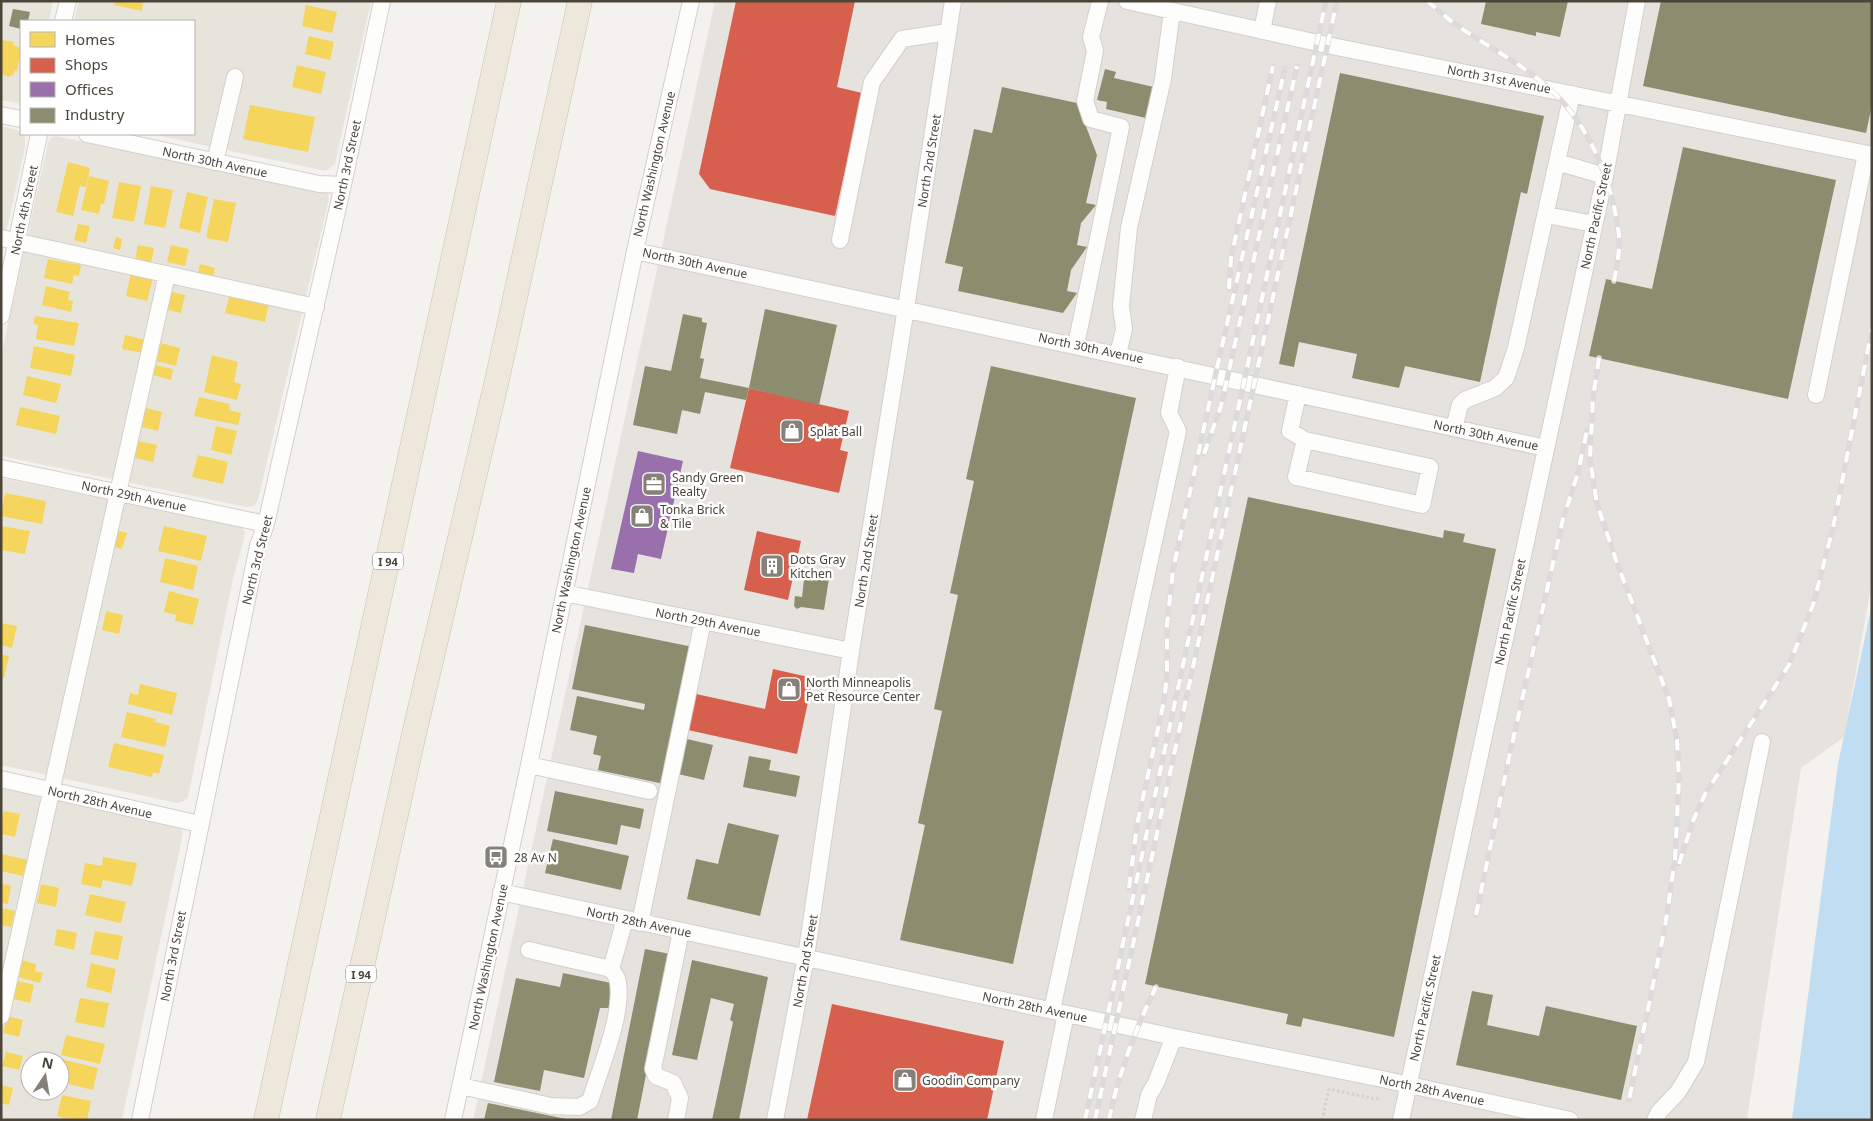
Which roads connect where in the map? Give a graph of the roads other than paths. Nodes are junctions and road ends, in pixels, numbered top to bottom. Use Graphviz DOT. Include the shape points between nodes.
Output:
graph roads {
  1 [pos="68,1"];
  2 [pos="382,1"];
  3 [pos="509,1"];
  4 [pos="580,1"];
  5 [pos="691,1"];
  6 [pos="953,1"];
  7 [pos="1100,1"];
  8 [pos="1126,1"];
  9 [pos="1268,1"];
  10 [pos="1637,1"];
  11 [pos="1172,11"];
  12 [pos="63,20"];
  13 [pos="1262,31"];
  14 [pos="948,32"];
  15 [pos="235,77"];
  16 [pos="1572,94"];
  17 [pos="1619,104"];
  18 [pos="1,115"];
  19 [pos="20,119"];
  20 [pos="39,135"];
  21 [pos="92,135"];
  22 [pos="1869,154"];
  23 [pos="215,162"];
  24 [pos="1558,162"];
  25 [pos="1605,176"];
  26 [pos="343,185"];
  27 [pos="1546,215"];
  28 [pos="1594,224"];
  29 [pos="9,240"];
  30 [pos="840,240"];
  31 [pos="635,251"];
  32 [pos="167,274"];
  33 [pos="316,306"];
  34 [pos="906,308"];
  35 [pos="1,316"];
  36 [pos="1076,345"];
  37 [pos="1118,354"];
  38 [pos="1178,367"];
  39 [pos="1298,394"];
  40 [pos="1816,395"];
  41 [pos="1454,428"];
  42 [pos="1305,440"];
  43 [pos="1546,448"];
  44 [pos="1,468"];
  45 [pos="118,492"];
  46 [pos="266,524"];
  47 [pos="564,593"];
  48 [pos="703,621"];
  49 [pos="851,651"];
  50 [pos="1762,742"];
  51 [pos="529,765"];
  52 [pos="1,779"];
  53 [pos="51,790"];
  54 [pos="649,791"];
  55 [pos="200,824"];
  56 [pos="393,828"];
  57 [pos="501,892"];
  58 [pos="632,921"];
  59 [pos="681,931"];
  60 [pos="529,950"];
  61 [pos="806,957"];
  62 [pos="611,969"];
  63 [pos="1059,1012"];
  64 [pos="1,1016"];
  65 [pos="1174,1037"];
  66 [pos="1408,1085"];
  67 [pos="461,1086"];
  68 [pos="140,1120"];
  69 [pos="266,1120"];
  70 [pos="328,1120"];
  71 [pos="344,1120"];
  72 [pos="453,1120"];
  73 [pos="676,1120"];
  74 [pos="775,1120"];
  75 [pos="1044,1120"];
  76 [pos="1144,1120"];
  77 [pos="1400,1120"];
  78 [pos="1570,1120"];
  79 [pos="1655,1120"];
  1 -- 12 [label="street"];
  2 -- 26 [label="street, North 3rd Street"];
  3 -- 69 [label="highway, I 94"];
  4 -- 56 [label="highway, I 94"];
  5 -- 31 [label="street, North Washington Avenue"];
  6 -- 14 [label="street, North 2nd Street"];
  7 -- 36 [label="street" via="1091,37 1095,51 1085,101 1091,119 1121,127"];
  8 -- 11 [label="street, North 31st Avenue"];
  9 -- 13 [label="street"];
  10 -- 17 [label="street, North Pacific Street"];
  11 -- 13 [label="street, North 31st Avenue"];
  11 -- 37 [label="street" via="1163,79 1129,228 1121,306 1124,329"];
  13 -- 16 [label="street, North 31st Avenue"];
  14 -- 30 [label="street" via="902,39 872,82"];
  14 -- 34 [label="street, North 2nd Street"];
  15 -- 23 [label="street"];
  16 -- 17 [label="street, North 31st Avenue"];
  16 -- 24 [label="street"];
  17 -- 22 [label="street, North 31st Avenue"];
  17 -- 25 [label="street, North Pacific Street"];
  18 -- 19 [label="street"];
  20 -- 29 [label="street, North 4th Street"];
  21 -- 23 [label="street, North 30th Avenue"];
  22 -- 40 [label="street"];
  23 -- 26 [label="street, North 30th Avenue" via="319,184"];
  24 -- 25 [label="street"];
  24 -- 27 [label="street"];
  25 -- 28 [label="street, North Pacific Street"];
  26 -- 33 [label="street, North 3rd Street"];
  27 -- 28 [label="street"];
  27 -- 41 [label="street" via="1516,348 1506,378 1494,388 1465,400 1460,405"];
  28 -- 43 [label="street, North Pacific Street"];
  29 -- 32 [label="street"];
  29 -- 35 [label="street, North 4th Street"];
  31 -- 34 [label="street, North 30th Avenue"];
  31 -- 47 [label="street, North Washington Avenue"];
  32 -- 33 [label="street"];
  32 -- 45 [label="street"];
  33 -- 46 [label="street, North 3rd Street"];
  34 -- 36 [label="street, North 30th Avenue"];
  34 -- 49 [label="street, North 2nd Street"];
  36 -- 37 [label="street, North 30th Avenue"];
  37 -- 38 [label="street, North 30th Avenue"];
  38 -- 39 [label="street, North 30th Avenue"];
  38 -- 63 [label="street" via="1169,413 1178,431"];
  39 -- 41 [label="street, North 30th Avenue"];
  39 -- 42 [label="street" via="1290,431"];
  41 -- 43 [label="street, North 30th Avenue"];
  42 -- 42 [label="street" via="1430,467 1422,505 1296,477"];
  43 -- 66 [label="street, North Pacific Street"];
  44 -- 45 [label="street, North 29th Avenue"];
  45 -- 46 [label="street, North 29th Avenue"];
  45 -- 53 [label="street"];
  46 -- 55 [label="street, North 3rd Street" via="256,556"];
  47 -- 48 [label="street, North 29th Avenue"];
  47 -- 51 [label="street, North Washington Avenue"];
  48 -- 49 [label="street, North 29th Avenue"];
  48 -- 58 [label="street"];
  49 -- 61 [label="street, North 2nd Street"];
  50 -- 79 [label="street" via="1696,1062 1678,1092"];
  51 -- 54 [label="street"];
  51 -- 57 [label="street, North Washington Avenue"];
  52 -- 53 [label="street, North 28th Avenue"];
  53 -- 55 [label="street, North 28th Avenue"];
  53 -- 64 [label="street"];
  55 -- 68 [label="street, North 3rd Street"];
  56 -- 70 [label="highway, I 94"];
  56 -- 71 [label="highway"];
  57 -- 58 [label="street, North 28th Avenue"];
  57 -- 67 [label="street, North Washington Avenue"];
  58 -- 59 [label="street, North 28th Avenue"];
  58 -- 62 [label="street"];
  59 -- 61 [label="street, North 28th Avenue"];
  59 -- 73 [label="street" via="653,1069 656,1076 673,1083 680,1098"];
  60 -- 62 [label="street"];
  61 -- 63 [label="street, North 28th Avenue"];
  61 -- 74 [label="street, North 2nd Street"];
  62 -- 67 [label="street" via="618,981 614,1025 590,1101 579,1107 551,1106"];
  63 -- 65 [label="street, North 28th Avenue"];
  63 -- 75 [label="street"];
  65 -- 66 [label="street, North 28th Avenue"];
  65 -- 76 [label="street" via="1149,1095"];
  66 -- 77 [label="street, North Pacific Street"];
  66 -- 78 [label="street, North 28th Avenue"];
  67 -- 72 [label="street, North Washington Avenue"];
}
